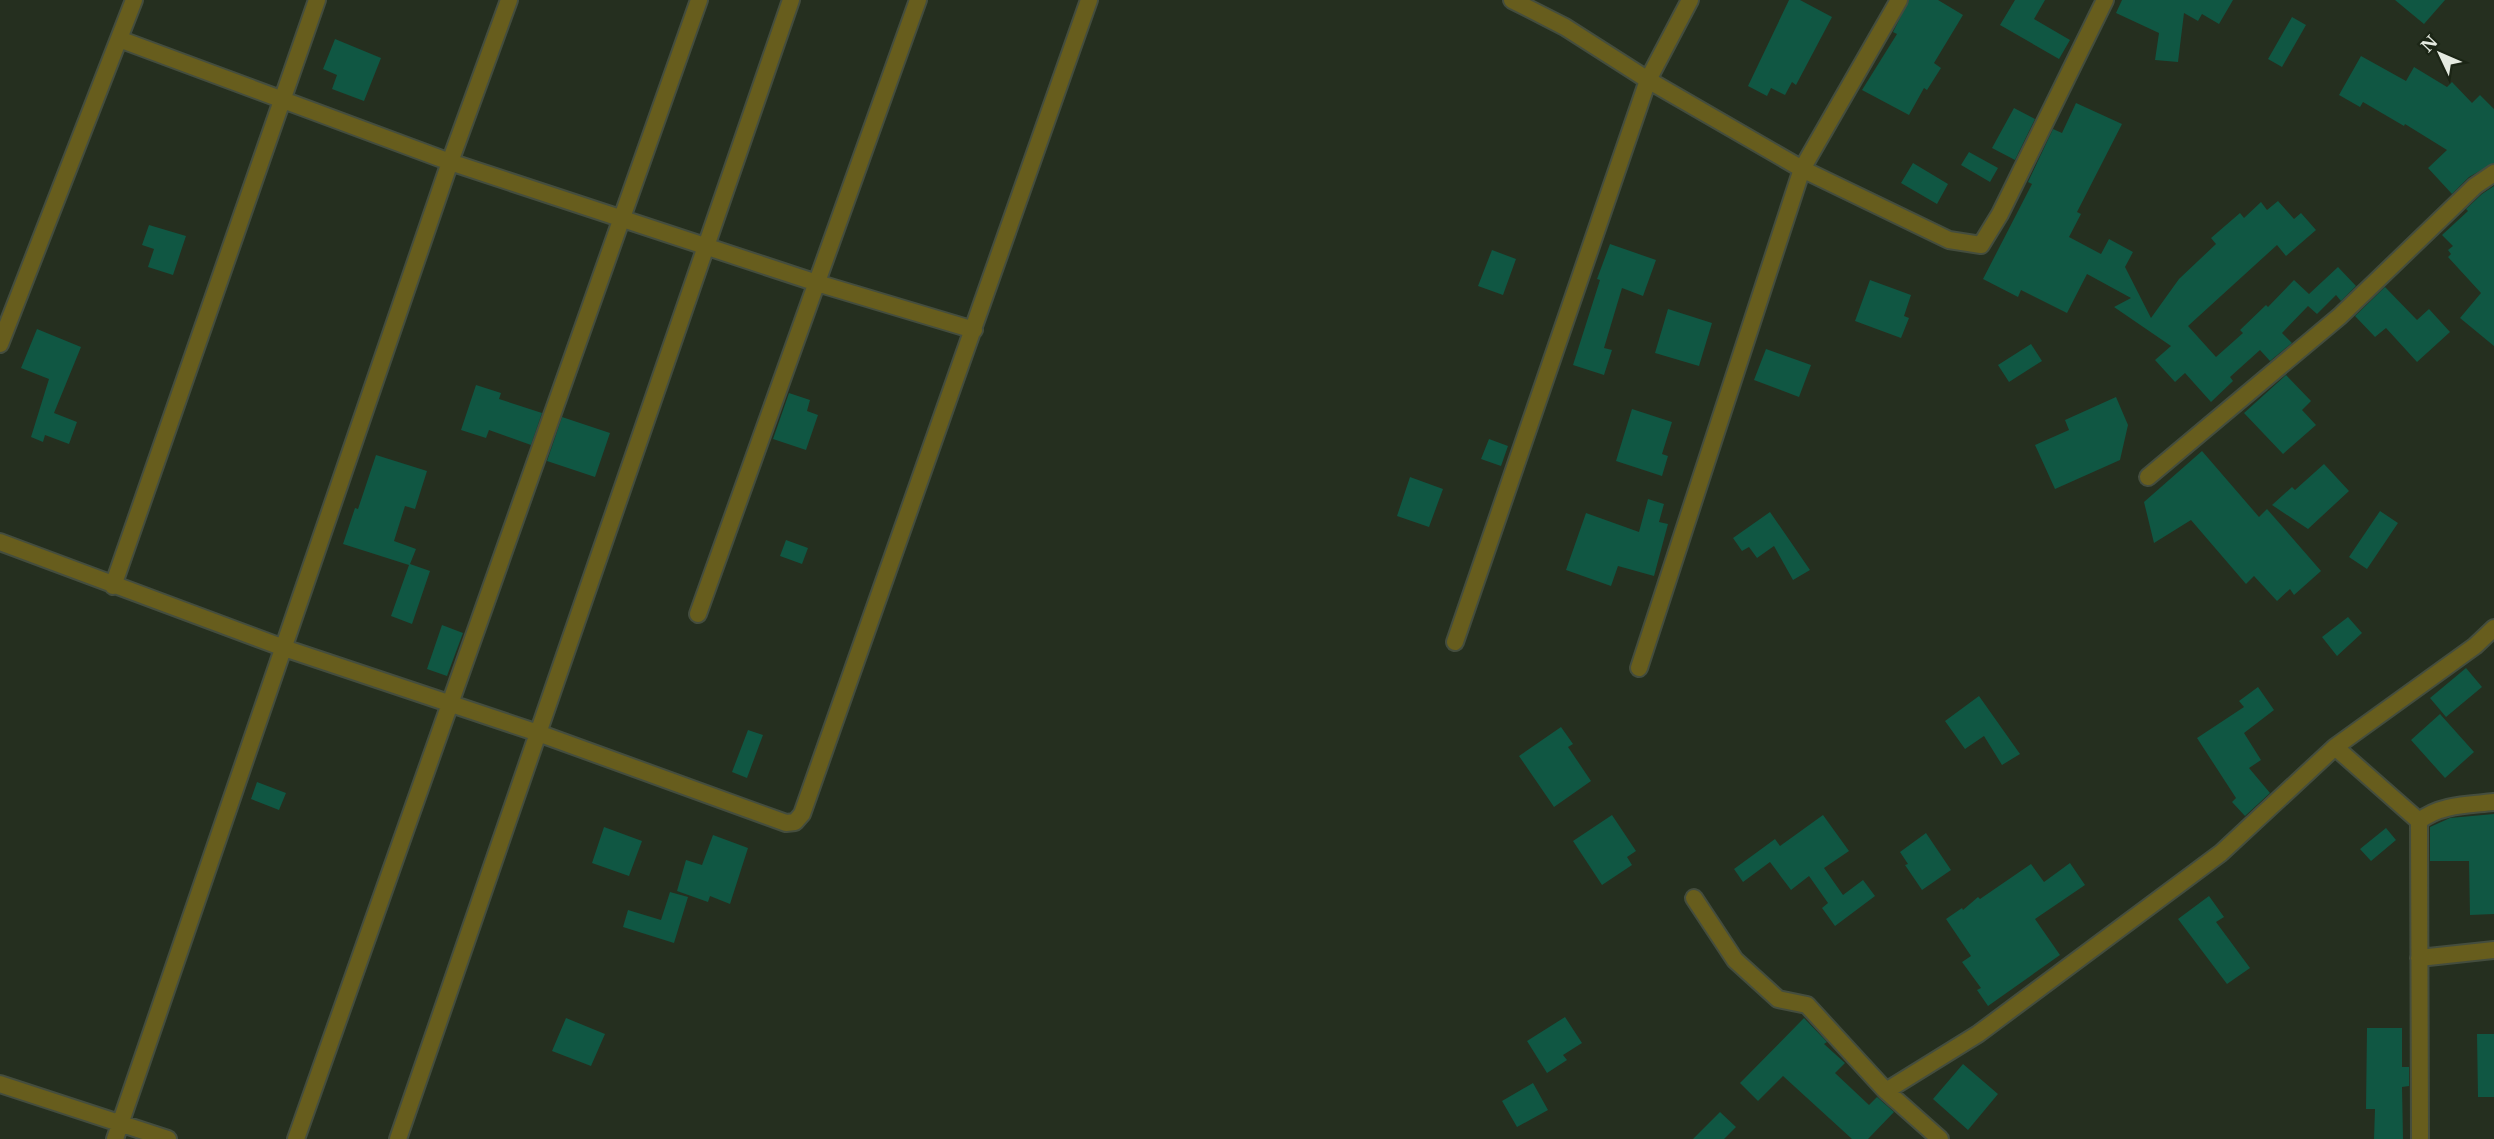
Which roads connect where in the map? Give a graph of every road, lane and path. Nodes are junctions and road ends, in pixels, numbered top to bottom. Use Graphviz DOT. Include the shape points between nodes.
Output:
graph roads {
  1 [pos="134,0"];
  2 [pos="317,0"];
  3 [pos="509,0"];
  4 [pos="699,0"];
  5 [pos="791,0"];
  6 [pos="918,0"];
  7 [pos="1089,0"];
  8 [pos="1512,0"];
  9 [pos="1690,0"];
  10 [pos="1899,0"];
  11 [pos="2105,0"];
  12 [pos="119,39"];
  13 [pos="1648,80"];
  14 [pos="280,100"];
  15 [pos="450,162"];
  16 [pos="1802,169"];
  17 [pos="2494,173"];
  18 [pos="620,219"];
  19 [pos="705,247"];
  20 [pos="817,283"];
  21 [pos="974,330"];
  22 [pos="0,344"];
  23 [pos="2148,477"];
  24 [pos="0,542"];
  25 [pos="113,586"];
  26 [pos="698,614"];
  27 [pos="2494,628"];
  28 [pos="1455,642"];
  29 [pos="284,648"];
  30 [pos="1639,668"];
  31 [pos="452,704"];
  32 [pos="538,733"];
  33 [pos="2335,747"];
  34 [pos="2494,802"];
  35 [pos="2419,821"];
  36 [pos="1694,898"];
  37 [pos="2494,950"];
  38 [pos="2419,958"];
  39 [pos="0,1084"];
  40 [pos="1886,1091"];
  41 [pos="122,1123"];
  42 [pos="115,1139"];
  43 [pos="168,1139"];
  44 [pos="296,1139"];
  45 [pos="398,1139"];
  46 [pos="1940,1139"];
  47 [pos="2420,1139"];
  1 -- 12 [label="street"];
  2 -- 14 [label="street"];
  3 -- 15 [label="street"];
  4 -- 18 [label="street"];
  5 -- 19 [label="street"];
  6 -- 20 [label="street"];
  7 -- 21 [label="street"];
  8 -- 13 [label="street" via="1565,27"];
  9 -- 13 [label="street"];
  10 -- 16 [label="street"];
  11 -- 16 [label="street" via="2001,214 1981,245 1949,240"];
  12 -- 14 [label="street"];
  12 -- 22 [label="street"];
  13 -- 16 [label="street"];
  13 -- 28 [label="street"];
  14 -- 15 [label="street"];
  14 -- 25 [label="street"];
  15 -- 18 [label="street"];
  15 -- 29 [label="street"];
  16 -- 30 [label="street"];
  17 -- 23 [label="street" via="2475,186 2340,316"];
  18 -- 19 [label="street"];
  18 -- 31 [label="street"];
  19 -- 20 [label="street"];
  19 -- 32 [label="street"];
  20 -- 21 [label="street"];
  20 -- 26 [label="street"];
  21 -- 32 [label="street" via="802,814 795,822 786,823"];
  24 -- 25 [label="street"];
  25 -- 29 [label="street"];
  27 -- 33 [label="street" via="2475,646"];
  29 -- 31 [label="street"];
  29 -- 41 [label="street"];
  31 -- 32 [label="street"];
  31 -- 44 [label="street"];
  32 -- 45 [label="street"];
  33 -- 35 [label="street"];
  33 -- 40 [label="street" via="2222,853 1978,1034"];
  34 -- 35 [label="street" via="2446,807"];
  35 -- 38 [label="street"];
  36 -- 40 [label="street" via="1735,960 1778,999 1807,1005"];
  37 -- 38 [label="street"];
  38 -- 47 [label="street"];
  39 -- 41 [label="street"];
  40 -- 46 [label="street"];
  41 -- 42 [label="street"];
  41 -- 43 [label="street"];
}
